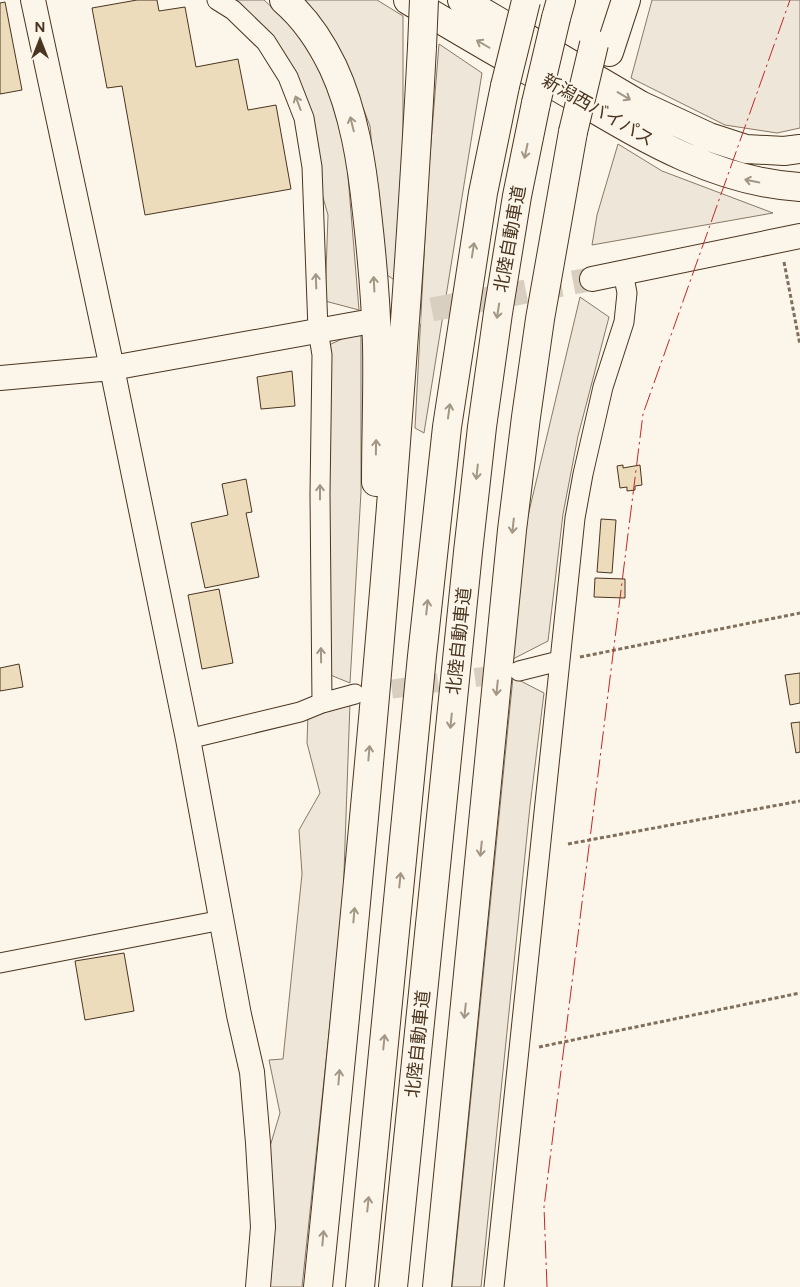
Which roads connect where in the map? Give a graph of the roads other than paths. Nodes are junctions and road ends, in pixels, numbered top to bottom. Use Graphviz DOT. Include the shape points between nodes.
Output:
graph roads {
  1 [pos="33,0"];
  2 [pos="217,0"];
  3 [pos="284,0"];
  4 [pos="408,0"];
  5 [pos="424,0"];
  6 [pos="462,0"];
  7 [pos="526,0"];
  8 [pos="606,0"];
  9 [pos="626,0"];
  10 [pos="559,9"];
  11 [pos="601,48"];
  12 [pos="800,149"];
  13 [pos="800,187"];
  14 [pos="790,237"];
  15 [pos="623,272"];
  16 [pos="592,278"];
  17 [pos="361,323"];
  18 [pos="318,330"];
  19 [pos="112,368"];
  20 [pos="0,378"];
  21 [pos="559,661"];
  22 [pos="519,671"];
  23 [pos="364,700"];
  24 [pos="322,703"];
  25 [pos="188,739"];
  26 [pos="222,920"];
  27 [pos="0,963"];
  28 [pos="258,1287"];
  29 [pos="318,1287"];
  30 [pos="360,1287"];
  31 [pos="393,1287"];
  32 [pos="437,1287"];
  33 [pos="494,1287"];
  1 -- 19 [label="street"];
  18 -- 2 [label="street, one-way" via="312,167 304,118 288,77 266,42 233,10"];
  23 -- 3 [label="highway, one-way" via="377,346 365,190 346,102 333,67 315,35"];
  13 -- 4 [label="highway, 新潟西バイパス, one-way" via="749,181 676,154"];
  5 -- 23 [label="highway, bridge" via="407,303"];
  6 -- 12 [label="highway, one-way" via="640,105 709,137 746,149"];
  30 -- 7 [label="highway, 北陸自動車道, one-way, bridge" via="447,427 483,193"];
  8 -- 11 [label="highway"];
  9 -- 11 [label="highway"];
  10 -- 31 [label="highway, 北陸自動車道, one-way, bridge" via="517,196 482,427"];
  11 -- 32 [label="highway, one-way, bridge" via="540,318 526,417"];
  14 -- 15 [label="street"];
  15 -- 16 [label="street"];
  15 -- 21 [label="street" via="628,293 624,322 603,387 583,474"];
  17 -- 18 [label="street"];
  18 -- 19 [label="street"];
  24 -- 18 [label="street, one-way" via="322,355"];
  19 -- 20 [label="street"];
  19 -- 25 [label="street"];
  21 -- 22 [label="street"];
  21 -- 33 [label="street"];
  23 -- 24 [label="street"];
  29 -- 23 [label="highway, one-way"];
  24 -- 25 [label="street" via="300,712"];
  25 -- 26 [label="street"];
  26 -- 27 [label="street"];
  26 -- 28 [label="street" via="252,1072 263,1227"];
}
